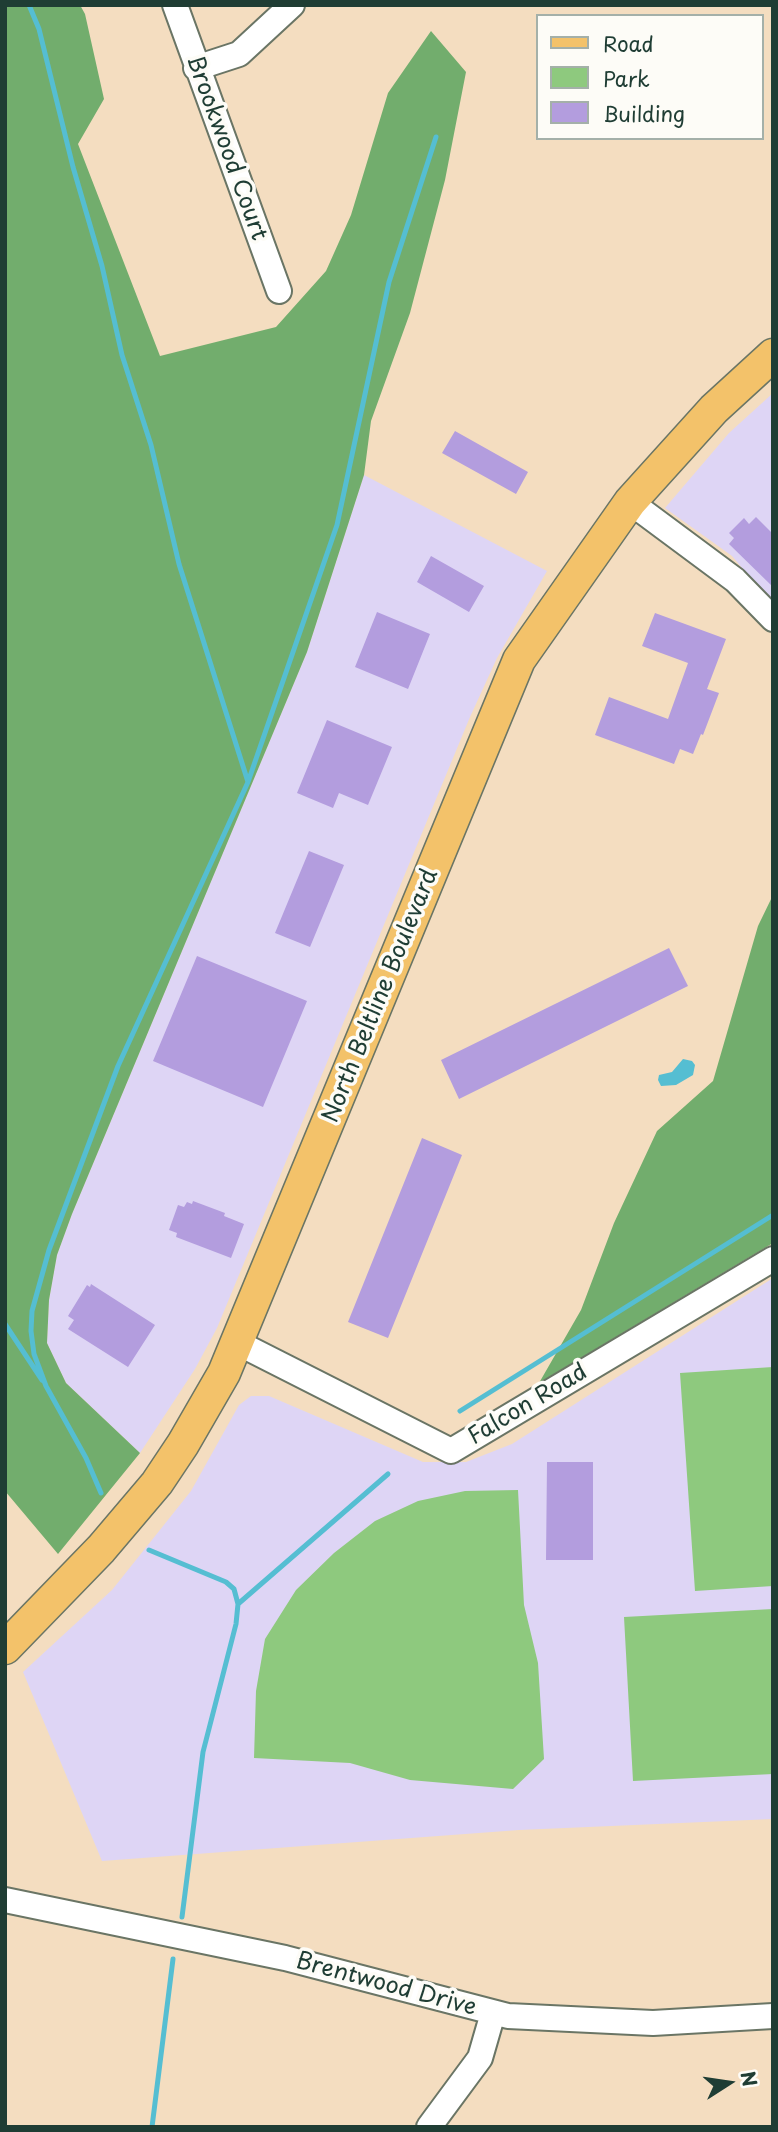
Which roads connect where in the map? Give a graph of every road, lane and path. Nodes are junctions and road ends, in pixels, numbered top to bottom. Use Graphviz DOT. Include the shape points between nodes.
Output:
graph roads {
  1 [pos="175,5"];
  2 [pos="292,5"];
  3 [pos="196,68"];
  4 [pos="279,290"];
  5 [pos="773,355"];
  6 [pos="630,502"];
  7 [pos="773,619"];
  8 [pos="773,1259"];
  9 [pos="238,1343"];
  10 [pos="5,1648"];
  11 [pos="5,1900"];
  12 [pos="493,2013"];
  13 [pos="773,2016"];
  14 [pos="429,2127"];
  1 -- 3 [label="street, Brookwood Court"];
  2 -- 3 [label="street" via="239,54"];
  3 -- 4 [label="street, Brookwood Court"];
  5 -- 6 [label="main road, North Beltline Boulevard" via="714,409"];
  6 -- 7 [label="street" via="735,580"];
  6 -- 9 [label="main road, North Beltline Boulevard" via="519,660"];
  8 -- 9 [label="street, Falcon Road" via="451,1451"];
  9 -- 10 [label="main road, North Beltline Boulevard" via="209,1401 157,1483 101,1549"];
  11 -- 12 [label="street, Brentwood Drive" via="285,1958"];
  12 -- 13 [label="street, Brentwood Drive" via="653,2023"];
  12 -- 14 [label="street" via="480,2058"];
}
